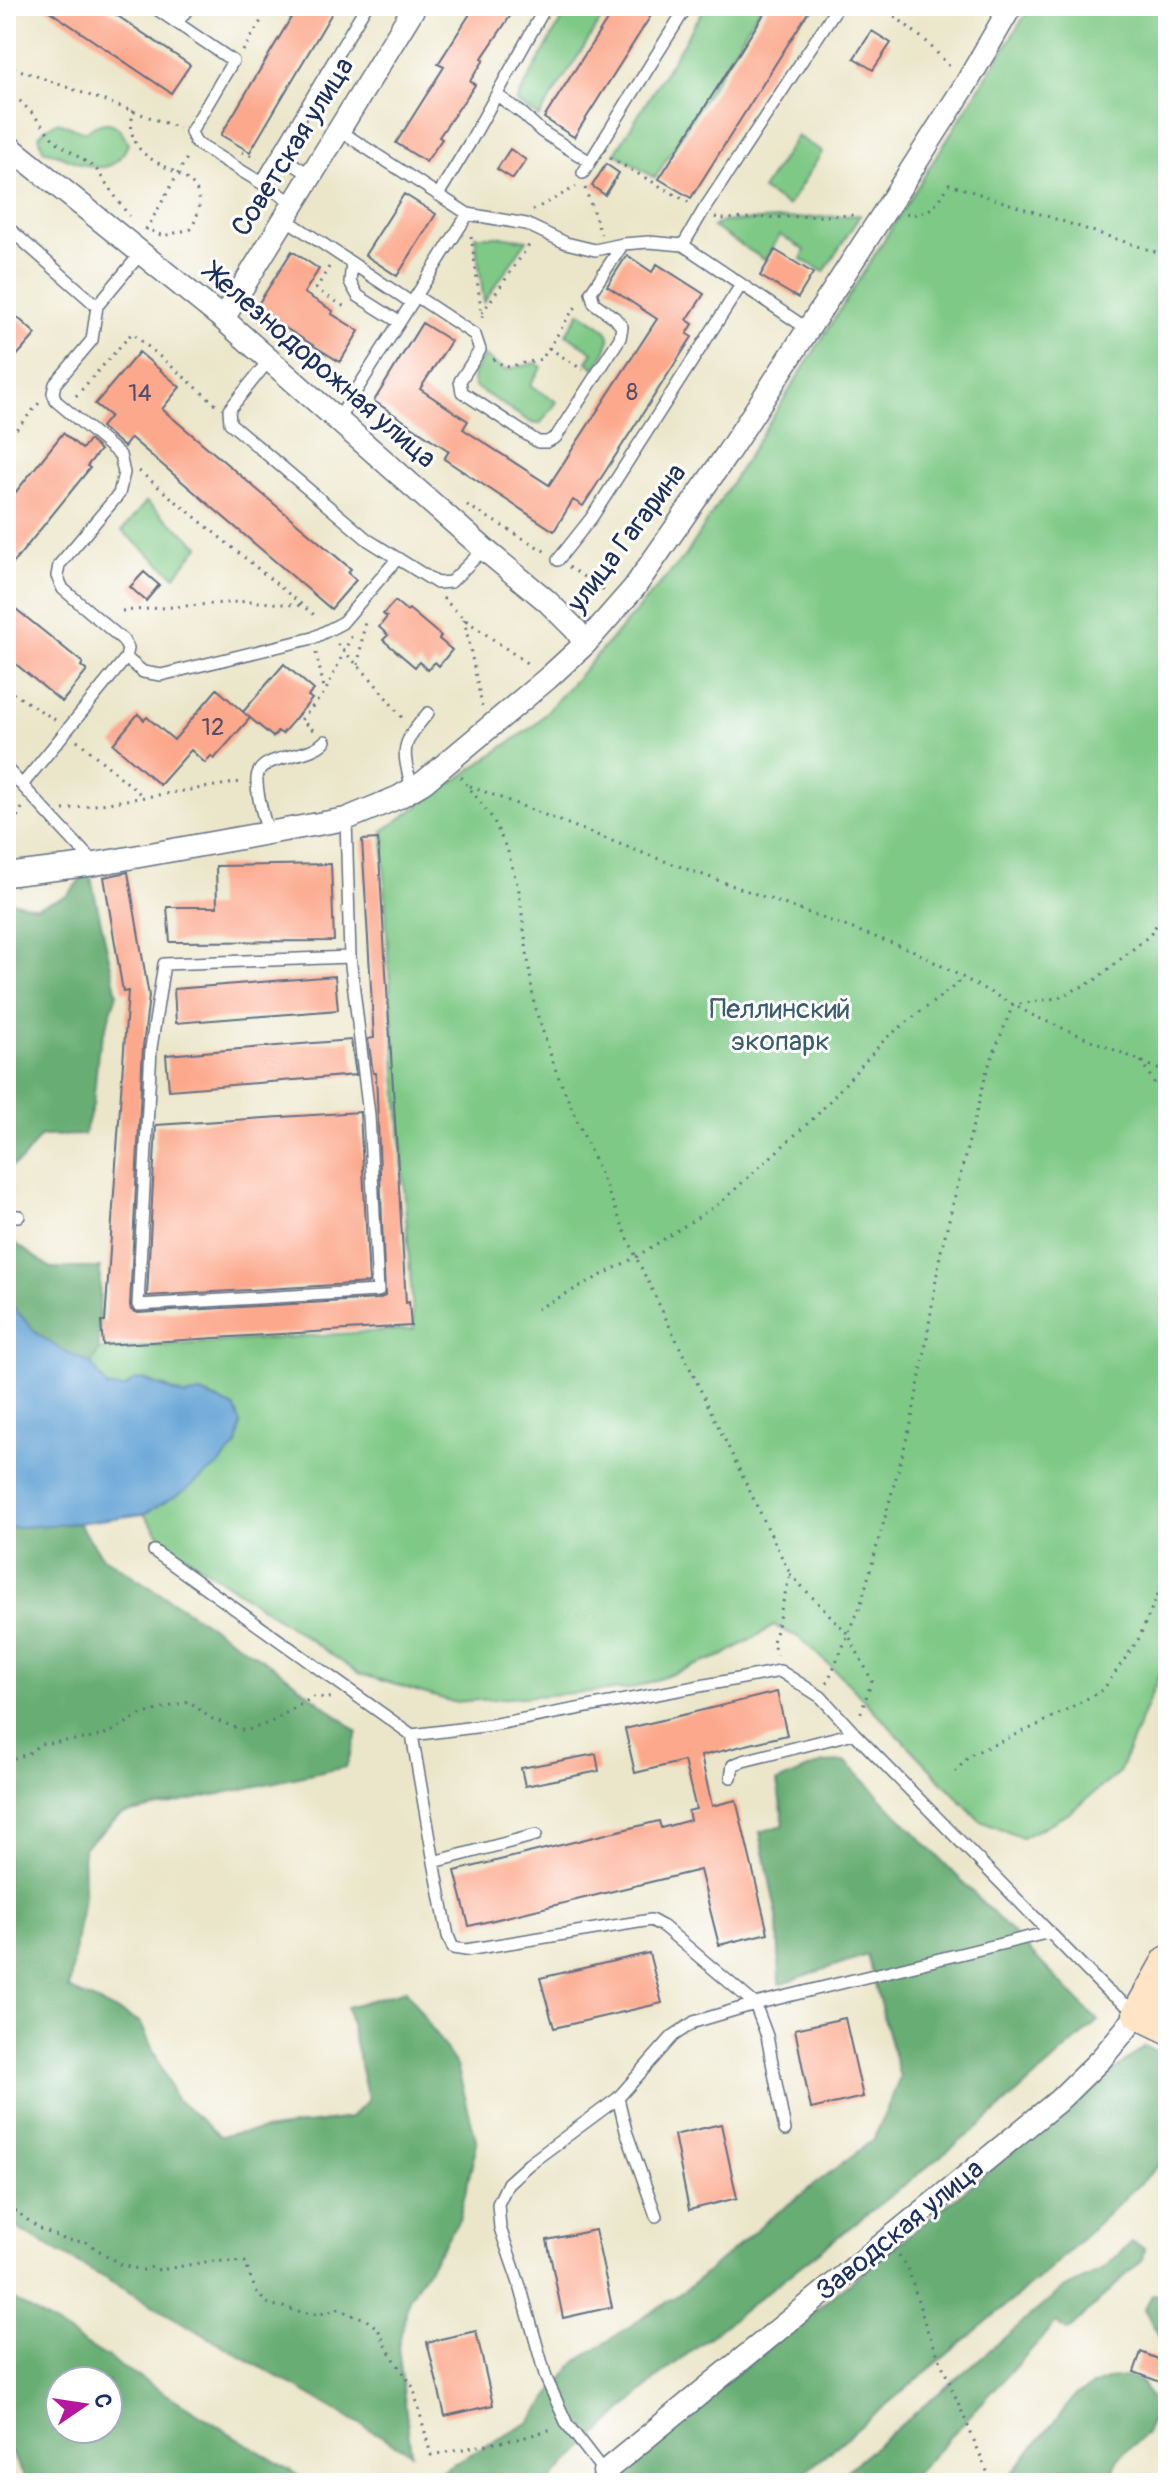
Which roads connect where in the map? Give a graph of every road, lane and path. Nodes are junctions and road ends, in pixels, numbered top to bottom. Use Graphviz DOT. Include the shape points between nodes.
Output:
graph roads {
  1 [pos="152,6"];
  2 [pos="190,6"];
  3 [pos="270,6"];
  4 [pos="366,6"];
  5 [pos="415,6"];
  6 [pos="546,6"];
  7 [pos="687,6"];
  8 [pos="838,6"];
  9 [pos="882,6"];
  10 [pos="1011,6"];
  11 [pos="177,23"];
  12 [pos="233,61"];
  13 [pos="6,65"];
  14 [pos="966,84"];
  15 [pos="6,93"];
  16 [pos="497,95"];
  17 [pos="134,110"];
  18 [pos="340,131"];
  19 [pos="193,138"];
  20 [pos="6,144"];
  21 [pos="597,151"];
  22 [pos="278,155"];
  23 [pos="178,172"];
  24 [pos="311,175"];
  25 [pos="261,183"];
  26 [pos="438,195"];
  27 [pos="289,211"];
  28 [pos="703,211"];
  29 [pos="468,214"];
  30 [pos="883,214"];
  31 [pos="131,219"];
  32 [pos="512,221"];
  33 [pos="139,224"];
  34 [pos="6,226"];
  35 [pos="147,229"];
  36 [pos="539,230"];
  37 [pos="623,244"];
  38 [pos="683,245"];
  39 [pos="140,247"];
  40 [pos="606,248"];
  41 [pos="1168,256"];
  42 [pos="352,263"];
  43 [pos="741,285"];
  44 [pos="591,292"];
  45 [pos="414,299"];
  46 [pos="97,306"];
  47 [pos="482,313"];
  48 [pos="223,319"];
  49 [pos="399,322"];
  50 [pos="809,330"];
  51 [pos="475,335"];
  52 [pos="549,348"];
  53 [pos="480,350"];
  54 [pos="269,360"];
  55 [pos="595,378"];
  56 [pos="53,393"];
  57 [pos="65,408"];
  58 [pos="228,415"];
  59 [pos="337,421"];
  60 [pos="6,441"];
  61 [pos="120,455"];
  62 [pos="461,501"];
  63 [pos="484,549"];
  64 [pos="398,558"];
  65 [pos="558,560"];
  66 [pos="437,583"];
  67 [pos="607,592"];
  68 [pos="547,601"];
  69 [pos="304,606"];
  70 [pos="122,611"];
  71 [pos="464,619"];
  72 [pos="329,631"];
  73 [pos="313,638"];
  74 [pos="585,644"];
  75 [pos="343,651"];
  76 [pos="126,658"];
  77 [pos="358,666"];
  78 [pos="548,678"];
  79 [pos="6,689"];
  80 [pos="325,692"];
  81 [pos="428,713"];
  82 [pos="484,715"];
  83 [pos="67,730"];
  84 [pos="413,731"];
  85 [pos="325,741"];
  86 [pos="449,762"];
  87 [pos="6,768"];
  88 [pos="257,780"];
  89 [pos="468,785"];
  90 [pos="26,789"];
  91 [pos="412,789"];
  92 [pos="144,797"];
  93 [pos="48,812"];
  94 [pos="346,819"];
  95 [pos="268,834"];
  96 [pos="6,838"];
  97 [pos="95,864"];
  98 [pos="6,875"];
  99 [pos="1168,907"];
  100 [pos="350,957"];
  101 [pos="961,977"];
  102 [pos="1013,1005"];
  103 [pos="1141,1061"];
  104 [pos="1168,1074"];
  105 [pos="1168,1105"];
  106 [pos="636,1257"];
  107 [pos="537,1309"];
  108 [pos="154,1551"];
  109 [pos="1168,1571"];
  110 [pos="790,1574"];
  111 [pos="848,1634"];
  112 [pos="780,1671"];
  113 [pos="821,1697"];
  114 [pos="343,1701"];
  115 [pos="854,1733"];
  116 [pos="412,1735"];
  117 [pos="6,1761"];
  118 [pos="955,1772"];
  119 [pos="731,1777"];
  120 [pos="536,1835"];
  121 [pos="434,1862"];
  122 [pos="1050,1932"];
  123 [pos="1168,1962"];
  124 [pos="755,2004"];
  125 [pos="1139,2013"];
  126 [pos="1168,2027"];
  127 [pos="618,2098"];
  128 [pos="785,2130"];
  129 [pos="6,2210"];
  130 [pos="656,2216"];
  131 [pos="889,2238"];
  132 [pos="567,2424"];
  133 [pos="604,2472"];
  134 [pos="992,2483"];
  1 -- 11 [label="lane"];
  2 -- 11 [label="lane"];
  3 -- 12 [label="path"];
  4 -- 22 [label="lane"];
  5 -- 18 [label="street, Советская улица"];
  6 -- 16 [label="lane"];
  7 -- 21 [label="lane"];
  8 -- 28 [label="lane"];
  9 -- 14 [label="path" via="927,42"];
  10 -- 14 [label="street, улица Гагарина"];
  11 -- 12 [label="lane"];
  12 -- 19 [label="lane"];
  13 -- 17 [label="path"];
  14 -- 30 [label="street, улица Гагарина"];
  15 -- 31 [label="path" via="16,97 54,140 96,169"];
  16 -- 21 [label="lane" via="586,168"];
  16 -- 26 [label="lane"];
  17 -- 19 [label="path"];
  17 -- 23 [label="path" via="130,124 141,153"];
  18 -- 24 [label="street, Советская улица"];
  18 -- 26 [label="lane"];
  19 -- 23 [label="path"];
  19 -- 25 [label="lane"];
  20 -- 39 [label="street, Железнодорожная улица"];
  21 -- 28 [label="path"];
  22 -- 24 [label="lane"];
  22 -- 25 [label="lane"];
  23 -- 35 [label="path"];
  23 -- 35 [label="path" via="198,192 201,203 191,229 163,236"];
  24 -- 27 [label="street, Советская улица"];
  25 -- 27 [label="lane"];
  26 -- 29 [label="lane"];
  27 -- 42 [label="lane"];
  27 -- 48 [label="street, Советская улица"];
  28 -- 30 [label="path" via="720,219"];
  28 -- 38 [label="lane"];
  29 -- 32 [label="lane"];
  29 -- 45 [label="lane"];
  29 -- 47 [label="path"];
  30 -- 41 [label="path" via="928,212 949,184"];
  30 -- 50 [label="street, улица Гагарина"];
  32 -- 36 [label="lane"];
  32 -- 40 [label="path" via="583,183"];
  33 -- 35 [label="path"];
  34 -- 46 [label="lane"];
  35 -- 39 [label="path"];
  36 -- 40 [label="lane" via="566,243"];
  36 -- 47 [label="path"];
  37 -- 38 [label="lane"];
  37 -- 40 [label="lane"];
  37 -- 44 [label="lane"];
  38 -- 43 [label="lane"];
  39 -- 46 [label="lane"];
  39 -- 48 [label="street, Железнодорожная улица"];
  42 -- 45 [label="lane"];
  42 -- 49 [label="lane" via="350,282 358,296"];
  43 -- 50 [label="lane"];
  43 -- 65 [label="lane" via="592,517"];
  44 -- 52 [label="path"];
  44 -- 55 [label="lane" via="594,303 622,327"];
  45 -- 49 [label="lane"];
  45 -- 51 [label="lane"];
  46 -- 56 [label="lane" via="92,340"];
  47 -- 51 [label="path" via="484,328"];
  48 -- 54 [label="street, Железнодорожная улица"];
  49 -- 59 [label="lane"];
  50 -- 74 [label="street, улица Гагарина" via="684,500 634,588"];
  51 -- 53 [label="lane"];
  52 -- 53 [label="path" via="542,359 506,367"];
  52 -- 55 [label="path"];
  53 -- 55 [label="lane" via="460,381 462,392 538,442 556,437"];
  54 -- 58 [label="lane"];
  54 -- 59 [label="street, Железнодорожная улица"];
  56 -- 57 [label="lane"];
  56 -- 60 [label="path"];
  57 -- 58 [label="path" via="132,333"];
  57 -- 61 [label="lane"];
  58 -- 64 [label="lane" via="230,423 368,540"];
  59 -- 63 [label="street, Железнодорожная улица"];
  61 -- 69 [label="path"];
  61 -- 76 [label="lane" via="124,473 119,494 59,565 57,576 63,589 123,640"];
  62 -- 65 [label="path"];
  63 -- 66 [label="lane" via="451,582"];
  63 -- 68 [label="street, Железнодорожная улица"];
  64 -- 66 [label="lane"];
  64 -- 72 [label="lane"];
  66 -- 71 [label="path" via="444,602"];
  67 -- 68 [label="path" via="566,565"];
  68 -- 74 [label="street, Железнодорожная улица"];
  69 -- 70 [label="path" via="250,601"];
  69 -- 72 [label="path"];
  71 -- 78 [label="path"];
  71 -- 82 [label="path"];
  72 -- 73 [label="lane"];
  72 -- 75 [label="path"];
  73 -- 76 [label="lane" via="161,675 143,672"];
  73 -- 80 [label="path"];
  74 -- 78 [label="street, улица Гагарина"];
  75 -- 77 [label="path"];
  75 -- 77 [label="path" via="366,609"];
  75 -- 80 [label="path"];
  76 -- 83 [label="lane"];
  77 -- 84 [label="path"];
  78 -- 86 [label="street, улица Гагарина"];
  79 -- 83 [label="path"];
  80 -- 85 [label="path" via="301,720"];
  81 -- 84 [label="lane"];
  83 -- 90 [label="lane"];
  83 -- 92 [label="path"];
  84 -- 91 [label="lane" via="404,747"];
  85 -- 88 [label="lane" via="310,752 266,762"];
  86 -- 89 [label="path"];
  86 -- 91 [label="street, улица Гагарина"];
  87 -- 90 [label="lane"];
  88 -- 92 [label="path"];
  88 -- 95 [label="lane"];
  89 -- 101 [label="path" via="914,951"];
  89 -- 106 [label="path" via="493,819 508,852 519,891 534,1005 556,1071"];
  90 -- 93 [label="lane"];
  90 -- 96 [label="path"];
  91 -- 94 [label="street, улица Гагарина"];
  92 -- 93 [label="path"];
  93 -- 97 [label="lane"];
  94 -- 95 [label="street, улица Гагарина"];
  94 -- 100 [label="lane"];
  95 -- 97 [label="street, улица Гагарина"];
  97 -- 98 [label="street, улица Гагарина"];
  99 -- 102 [label="path" via="1150,935 1094,981 1057,998"];
  100 -- 100 [label="lane" via="369,1115 378,1291 138,1305 151,1048 164,964"];
  101 -- 102 [label="path"];
  101 -- 106 [label="path" via="886,1038 817,1115 720,1203"];
  102 -- 103 [label="path"];
  102 -- 111 [label="path" via="984,1084 940,1255 911,1423"];
  103 -- 104 [label="path"];
  103 -- 105 [label="path"];
  106 -- 107 [label="path"];
  106 -- 110 [label="path"];
  108 -- 116 [label="lane"];
  109 -- 118 [label="path" via="1138,1640 1103,1690 970,1755"];
  110 -- 111 [label="path"];
  110 -- 112 [label="path" via="773,1642"];
  111 -- 113 [label="path"];
  111 -- 115 [label="path" via="872,1681"];
  112 -- 113 [label="lane"];
  112 -- 116 [label="lane"];
  113 -- 115 [label="lane"];
  114 -- 117 [label="path" via="313,1697 245,1731 210,1718 189,1701 140,1715 93,1738 40,1744"];
  115 -- 119 [label="lane" via="743,1761 733,1765"];
  115 -- 122 [label="lane"];
  116 -- 121 [label="lane"];
  120 -- 121 [label="lane"];
  121 -- 124 [label="lane" via="453,1948 651,1920"];
  122 -- 124 [label="lane"];
  122 -- 125 [label="lane" via="1107,1991"];
  123 -- 125 [label="street, Заводская улица"];
  124 -- 127 [label="lane" via="694,2022 673,2036"];
  124 -- 128 [label="lane" via="767,2036"];
  125 -- 126 [label="street"];
  125 -- 131 [label="street, Заводская улица" via="1058,2101"];
  127 -- 130 [label="lane"];
  127 -- 132 [label="lane" via="529,2164 508,2183 498,2204 500,2228 546,2378"];
  129 -- 132 [label="path" via="66,2240 86,2242 121,2265 159,2270 212,2261 245,2262 259,2295 270,2306 323,2315 339,2309 364,2318 378,2329 413,2387 431,2455"];
  131 -- 133 [label="street, Заводская улица"];
  131 -- 134 [label="path" via="909,2272 926,2327"];
  132 -- 133 [label="lane"];
}
